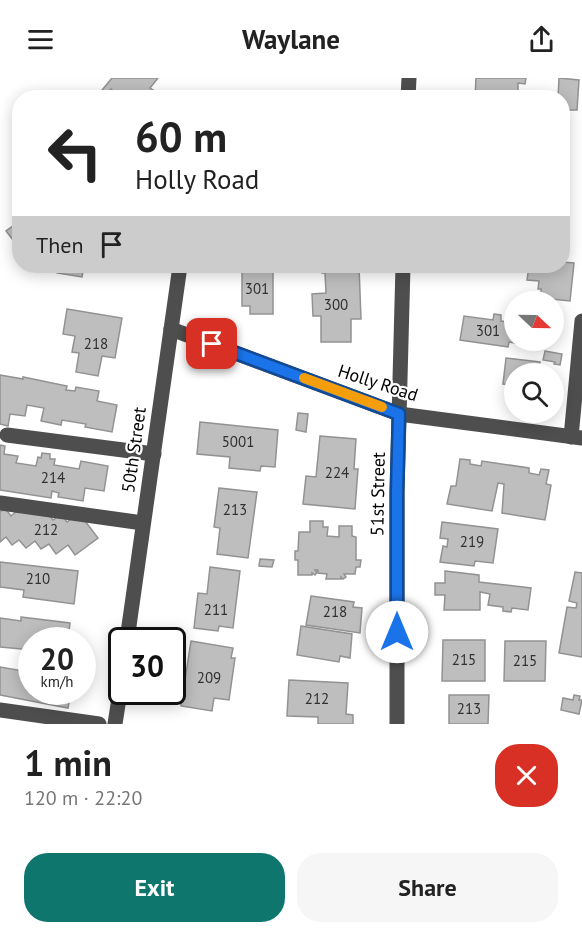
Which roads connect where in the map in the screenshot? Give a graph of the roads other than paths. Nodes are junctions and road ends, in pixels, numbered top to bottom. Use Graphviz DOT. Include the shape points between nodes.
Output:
graph roads {
  1 [pos="179,273"];
  2 [pos="403,273"];
  3 [pos="582,321"];
  4 [pos="171,329"];
  5 [pos="399,414"];
  6 [pos="7,435"];
  7 [pos="577,438"];
  8 [pos="154,454"];
  9 [pos="0,504"];
  10 [pos="143,523"];
  11 [pos="129,627"];
  12 [pos="118,705"];
  13 [pos="0,710"];
  14 [pos="99,724"];
  15 [pos="115,724"];
  16 [pos="397,724"];
  1 -- 4 [label="street, 50th Street"];
  2 -- 5 [label="street, 51st Street"];
  3 -- 7 [label="street"];
  4 -- 5 [label="street, Holly Road"];
  4 -- 8 [label="street, 50th Street"];
  5 -- 7 [label="street, Holly Road"];
  5 -- 16 [label="street, 51st Street"];
  6 -- 8 [label="street"];
  8 -- 10 [label="street, 50th Street"];
  9 -- 10 [label="street"];
  10 -- 11 [label="street, 50th Street"];
  12 -- 15 [label="street"];
  13 -- 14 [label="street"];
}
